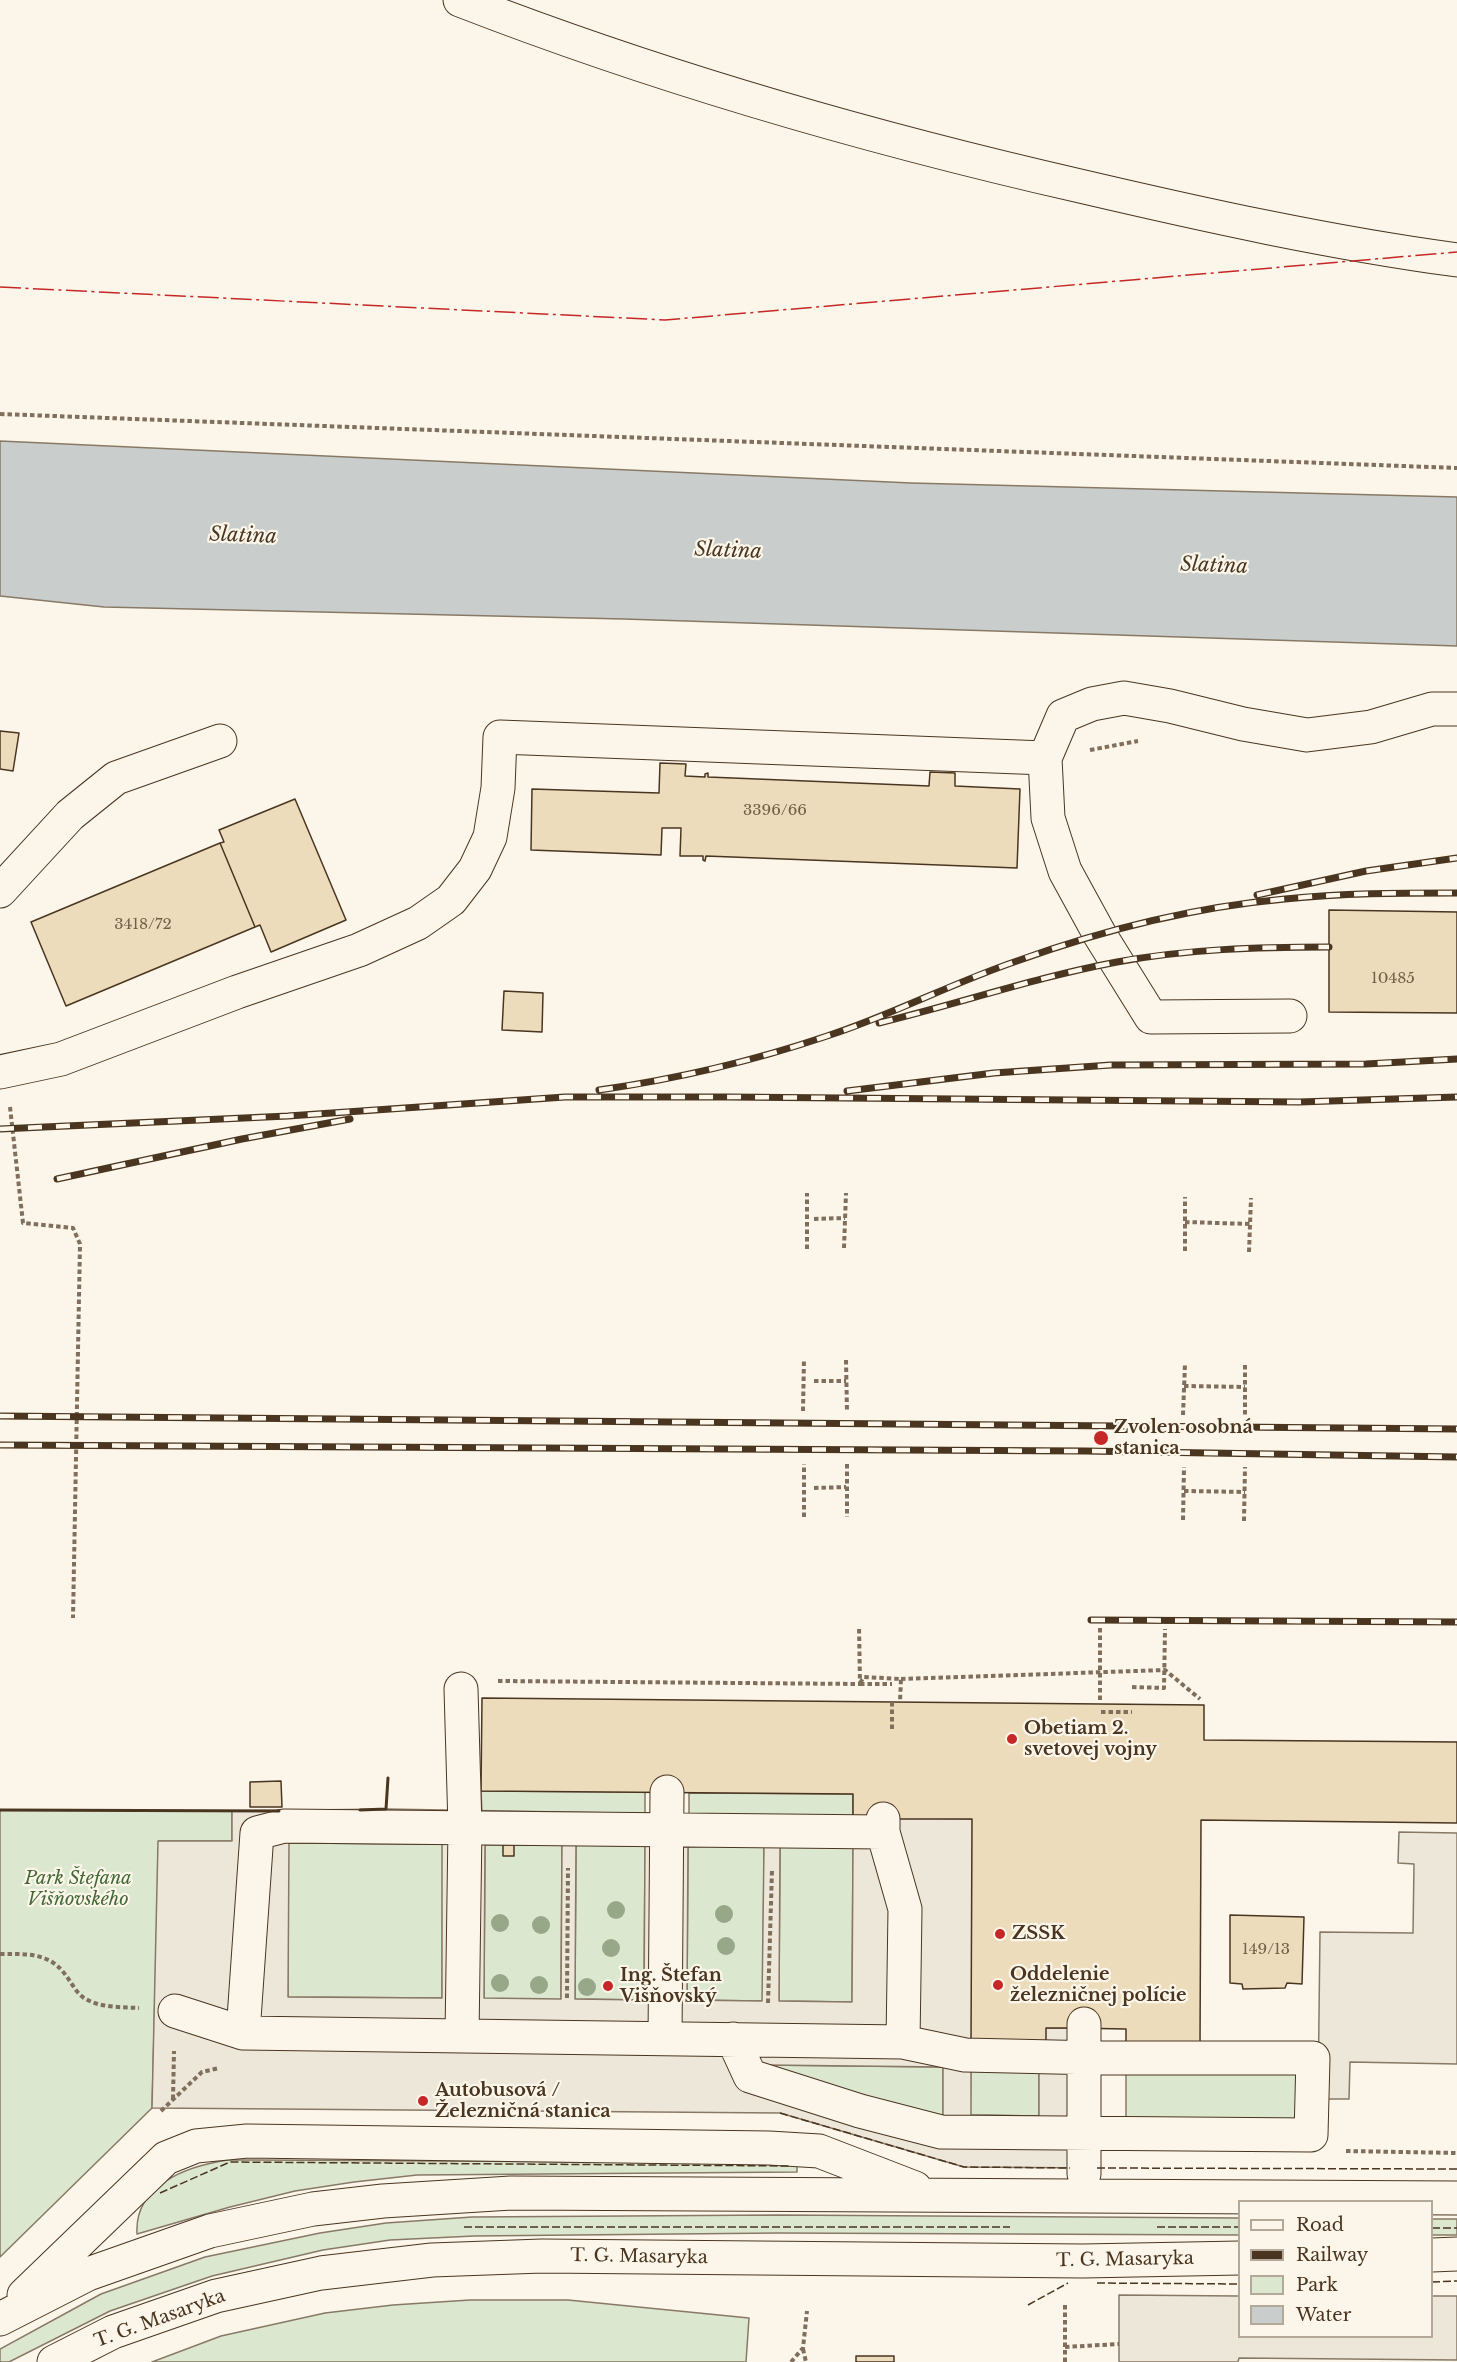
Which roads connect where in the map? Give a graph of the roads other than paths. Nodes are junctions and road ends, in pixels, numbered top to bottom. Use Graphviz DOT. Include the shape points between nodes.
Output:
graph roads {
  1 [pos="460,0"];
  2 [pos="1457,260"];
  3 [pos="1457,709"];
  4 [pos="220,741"];
  5 [pos="1045,758"];
  6 [pos="0,891"];
  7 [pos="1290,1016"];
  8 [pos="1,1072"];
  9 [pos="461,1689"];
  10 [pos="666,1792"];
  11 [pos="465,1827"];
  12 [pos="667,1830"];
  13 [pos="175,2011"];
  14 [pos="1084,2024"];
  15 [pos="243,2032"];
  16 [pos="462,2036"];
  17 [pos="665,2038"];
  18 [pos="733,2039"];
  19 [pos="903,2042"];
  20 [pos="1084,2058"];
  21 [pos="1084,2134"];
  22 [pos="1084,2174"];
  23 [pos="934,2195"];
  24 [pos="1457,2198"];
  25 [pos="1457,2254"];
  26 [pos="1433,2255"];
  27 [pos="1238,2258"];
  28 [pos="0,2319"];
  29 [pos="54,2362"];
  1 -- 2 [label="street" via="675,75 968,160 1202,213"];
  3 -- 5 [label="street" via="1432,709 1371,727 1307,735 1124,698 1092,704 1063,716"];
  4 -- 6 [label="street" via="116,778 70,815"];
  5 -- 7 [label="street" via="1048,818 1065,871 1151,1017"];
  5 -- 8 [label="street" via="500,737 498,788 490,837 475,869 451,900 418,923 359,950 61,1059"];
  9 -- 11 [label="street"];
  10 -- 12 [label="street"];
  11 -- 12 [label="street"];
  11 -- 15 [label="street" via="284,1826 257,1833"];
  11 -- 16 [label="street"];
  12 -- 17 [label="street"];
  12 -- 19 [label="street" via="883,1826 905,1909"];
  13 -- 15 [label="street"];
  14 -- 20 [label="street"];
  15 -- 16 [label="street"];
  16 -- 17 [label="street"];
  17 -- 18 [label="street"];
  18 -- 19 [label="street"];
  18 -- 21 [label="street" via="750,2076 860,2111 940,2132"];
  19 -- 20 [label="street" via="965,2055"];
  20 -- 21 [label="street"];
  20 -- 21 [label="street" via="1313,2058 1311,2135"];
  21 -- 22 [label="street"];
  23 -- 24 [label="street"];
  23 -- 28 [label="street" via="511,2193 313,2210 210,2231 99,2270"];
  23 -- 28 [label="street" via="819,2151 247,2140 196,2146 166,2158"];
  25 -- 26 [label="street"];
  27 -- 29 [label="street, T. G. Masaryka" via="1071,2261 543,2256 432,2260 321,2273 216,2296 113,2332"];
}
